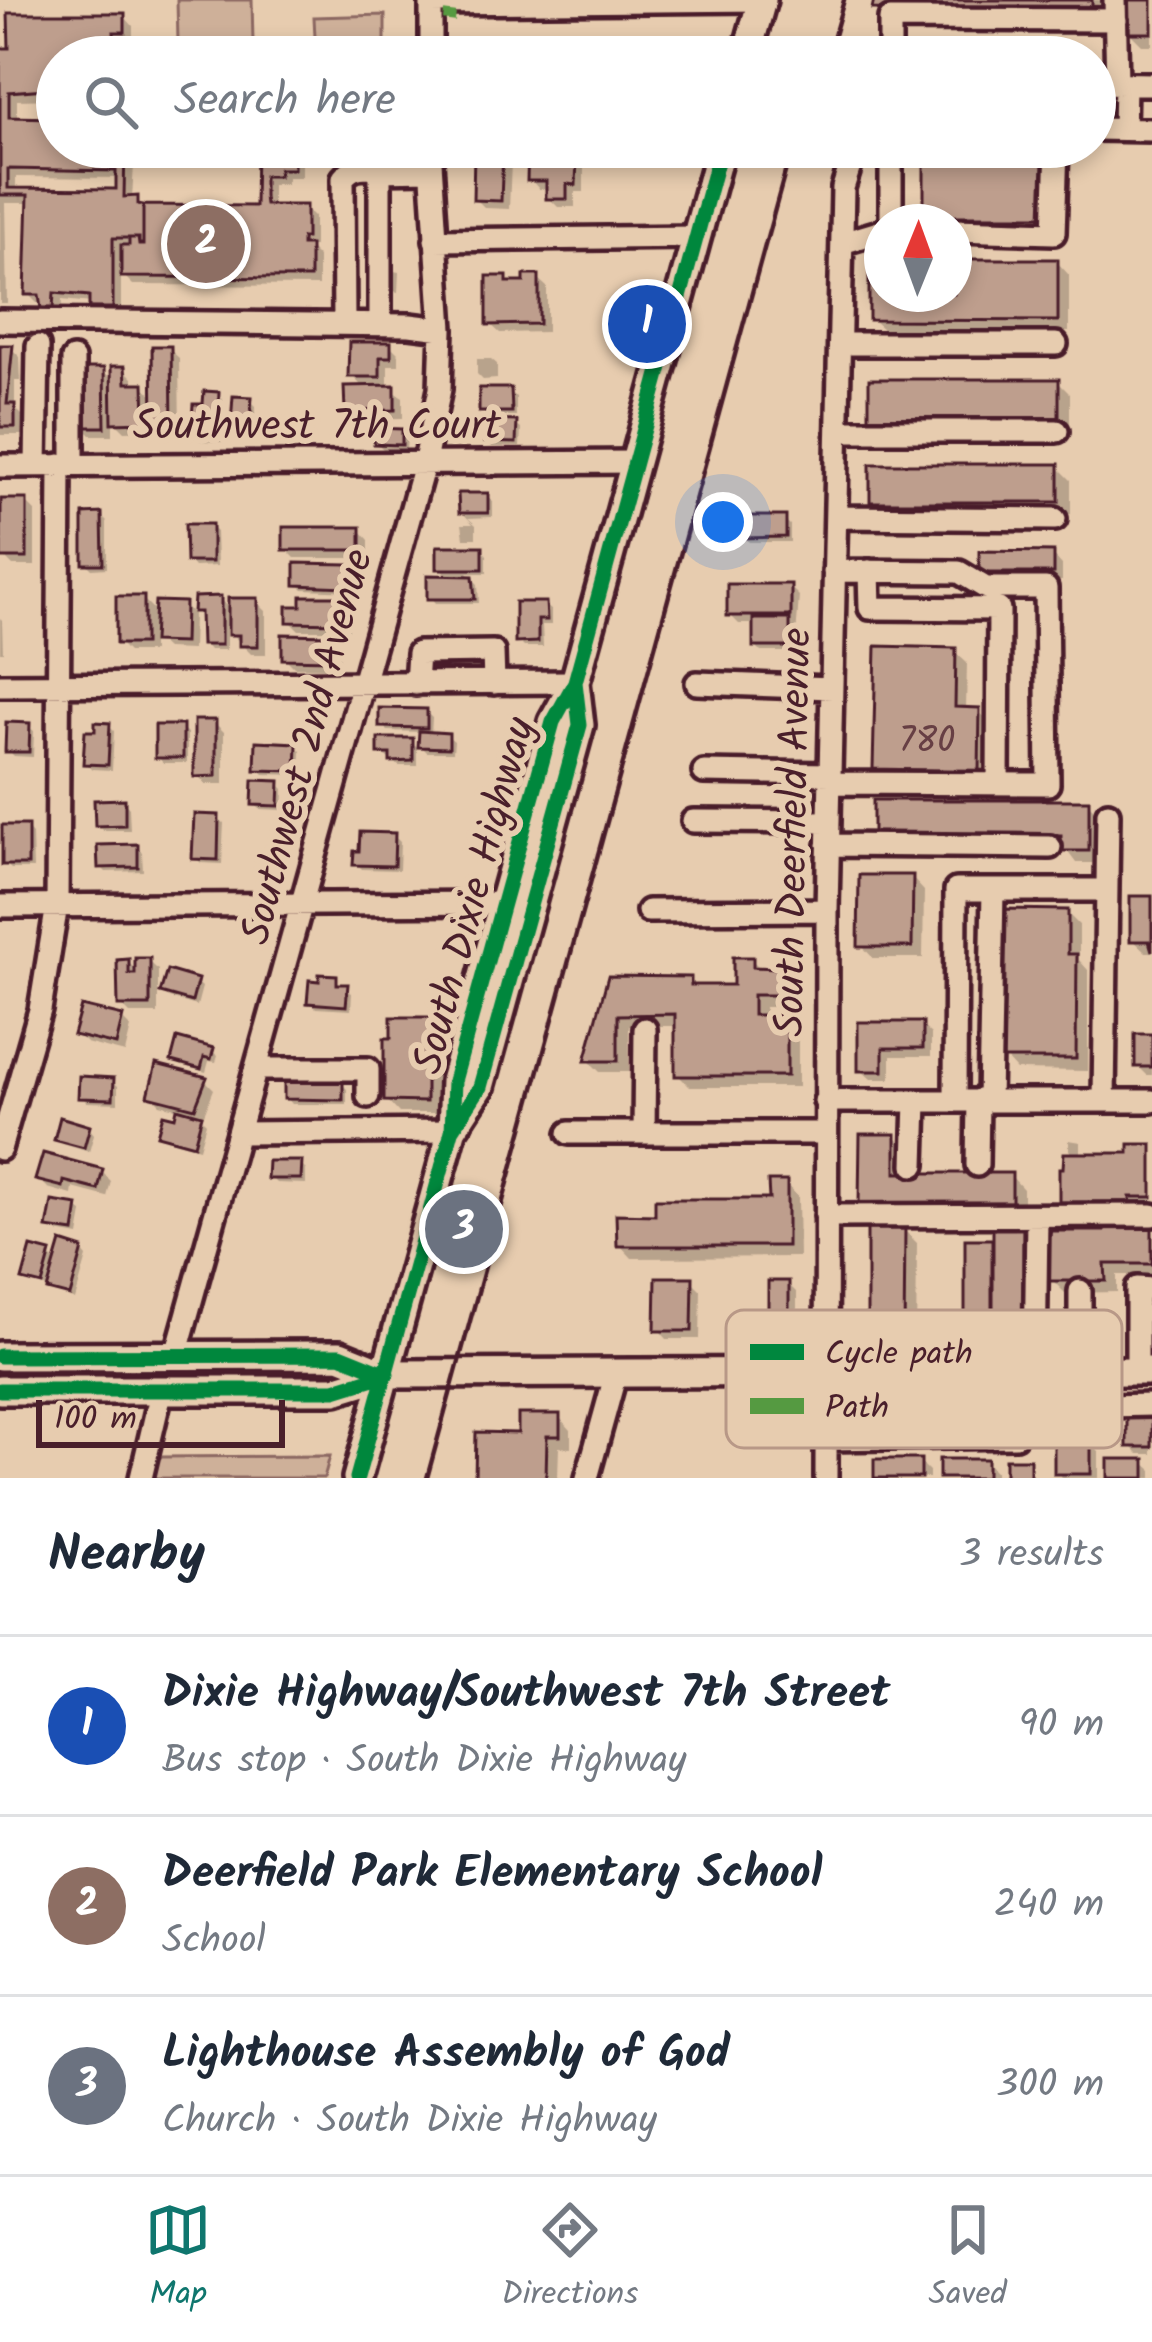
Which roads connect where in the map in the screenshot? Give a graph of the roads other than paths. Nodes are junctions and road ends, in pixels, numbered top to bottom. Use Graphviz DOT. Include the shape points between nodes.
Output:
graph roads {
  1 [pos="762,0"];
  2 [pos="431,2"];
  3 [pos="1116,10"];
  4 [pos="431,36"];
  5 [pos="752,36"];
  6 [pos="890,36"];
  7 [pos="1116,83"];
  8 [pos="1152,84"];
  9 [pos="1116,99"];
  10 [pos="1116,130"];
  11 [pos="1124,130"];
  12 [pos="1152,130"];
  13 [pos="357,168"];
  14 [pos="375,168"];
  15 [pos="392,168"];
  16 [pos="431,168"];
  17 [pos="716,168"];
  18 [pos="849,168"];
  19 [pos="891,168"];
  20 [pos="1056,168"];
  21 [pos="377,172"];
  22 [pos="891,204"];
  23 [pos="972,231"];
  24 [pos="864,236"];
  25 [pos="697,237"];
  26 [pos="435,240"];
  27 [pos="842,243"];
  28 [pos="0,321"];
  29 [pos="344,324"];
  30 [pos="380,325"];
  31 [pos="442,329"];
  32 [pos="840,344"];
  33 [pos="1056,344"];
  34 [pos="38,346"];
  35 [pos="73,359"];
  36 [pos="838,430"];
  37 [pos="1057,431"];
  38 [pos="424,461"];
  39 [pos="635,462"];
  40 [pos="35,465"];
  41 [pos="67,465"];
  42 [pos="0,466"];
  43 [pos="836,517"];
  44 [pos="1055,519"];
  45 [pos="835,571"];
  46 [pos="869,571"];
  47 [pos="986,588"];
  48 [pos="999,609"];
  49 [pos="575,682"];
  50 [pos="494,683"];
  51 [pos="697,683"];
  52 [pos="363,684"];
  53 [pos="416,684"];
  54 [pos="0,685"];
  55 [pos="58,686"];
  56 [pos="832,688"];
  57 [pos="704,772"];
  58 [pos="830,778"];
  59 [pos="998,784"];
  60 [pos="1108,813"];
  61 [pos="693,821"];
  62 [pos="829,834"];
  63 [pos="957,846"];
  64 [pos="1050,847"];
  65 [pos="956,890"];
  66 [pos="993,890"];
  67 [pos="1107,890"];
  68 [pos="302,903"];
  69 [pos="503,903"];
  70 [pos="57,905"];
  71 [pos="0,906"];
  72 [pos="827,910"];
  73 [pos="648,911"];
  74 [pos="645,1029"];
  75 [pos="256,1069"];
  76 [pos="368,1096"];
  77 [pos="974,1100"];
  78 [pos="1104,1100"];
  79 [pos="825,1101"];
  80 [pos="916,1101"];
  81 [pos="1152,1101"];
  82 [pos="452,1131"];
  83 [pos="569,1132"];
  84 [pos="238,1133"];
  85 [pos="644,1133"];
  86 [pos="826,1133"];
  87 [pos="2,1137"];
  88 [pos="914,1165"];
  89 [pos="977,1166"];
  90 [pos="1152,1215"];
  91 [pos="826,1216"];
  92 [pos="1037,1216"];
  93 [pos="1152,1288"];
  94 [pos="1080,1291"];
  95 [pos="826,1310"];
  96 [pos="1036,1310"];
  97 [pos="1080,1310"];
  98 [pos="1,1352"];
  99 [pos="176,1355"];
  100 [pos="726,1371"];
  101 [pos="1144,1371"];
  102 [pos="616,1372"];
  103 [pos="387,1374"];
  104 [pos="162,1388"];
  105 [pos="0,1390"];
  106 [pos="1152,1405"];
  107 [pos="1122,1406"];
  108 [pos="141,1478"];
  109 [pos="358,1478"];
  110 [pos="586,1478"];
  1 -- 2 [label="street"];
  1 -- 5 [label="main road"];
  2 -- 4 [label="street"];
  3 -- 6 [label="street" via="890,19"];
  7 -- 8 [label="street"];
  9 -- 11 [label="street"];
  10 -- 11 [label="street"];
  11 -- 12 [label="street"];
  13 -- 29 [label="street" via="343,178"];
  14 -- 21 [label="street"];
  15 -- 21 [label="street"];
  16 -- 26 [label="street, Southwest 2nd Avenue"];
  17 -- 25 [label="main road, South Dixie Highway"];
  18 -- 27 [label="street, South Deerfield Avenue"];
  19 -- 22 [label="street"];
  20 -- 23 [label="street" via="1054,233"];
  21 -- 30 [label="street"];
  24 -- 27 [label="street"];
  25 -- 26 [label="street"];
  25 -- 39 [label="main road, South Dixie Highway"];
  26 -- 31 [label="street, Southwest 2nd Avenue"];
  27 -- 32 [label="street, South Deerfield Avenue"];
  28 -- 29 [label="street"];
  29 -- 30 [label="street"];
  30 -- 31 [label="street"];
  31 -- 38 [label="street, Southwest 2nd Avenue" via="440,389"];
  32 -- 33 [label="street"];
  32 -- 36 [label="street, South Deerfield Avenue"];
  34 -- 40 [label="street"];
  35 -- 41 [label="street"];
  36 -- 37 [label="street"];
  36 -- 43 [label="street, South Deerfield Avenue"];
  38 -- 39 [label="street, Southwest 7th Court"];
  38 -- 41 [label="street, Southwest 7th Court"];
  38 -- 52 [label="street, Southwest 2nd Avenue"];
  39 -- 49 [label="main road, South Dixie Highway"];
  40 -- 41 [label="street, Southwest 7th Court"];
  40 -- 42 [label="street, Southwest 7th Court"];
  41 -- 55 [label="street"];
  43 -- 44 [label="street"];
  43 -- 45 [label="street, South Deerfield Avenue"];
  45 -- 46 [label="street"];
  45 -- 56 [label="street, South Deerfield Avenue"];
  46 -- 47 [label="street" via="959,572"];
  46 -- 48 [label="street" via="869,608"];
  47 -- 48 [label="street"];
  47 -- 59 [label="street" via="1046,588 1048,784"];
  48 -- 59 [label="street"];
  49 -- 50 [label="street"];
  49 -- 69 [label="main road, South Dixie Highway" via="553,722"];
  49 -- 82 [label="main road, South Dixie Highway" via="574,747 480,1087"];
  50 -- 53 [label="street"];
  50 -- 53 [label="street" via="493,652 418,653"];
  51 -- 56 [label="street"];
  52 -- 53 [label="street"];
  52 -- 55 [label="street"];
  52 -- 68 [label="street, Southwest 2nd Avenue"];
  54 -- 55 [label="street"];
  55 -- 70 [label="street"];
  56 -- 58 [label="street, South Deerfield Avenue"];
  57 -- 58 [label="street"];
  58 -- 59 [label="street"];
  58 -- 62 [label="street, South Deerfield Avenue"];
  60 -- 67 [label="street"];
  61 -- 62 [label="street"];
  62 -- 63 [label="street"];
  62 -- 72 [label="street, South Deerfield Avenue"];
  63 -- 64 [label="street"];
  63 -- 65 [label="street"];
  65 -- 66 [label="street"];
  65 -- 77 [label="street"];
  66 -- 67 [label="street"];
  66 -- 77 [label="street"];
  67 -- 78 [label="street"];
  68 -- 69 [label="street"];
  68 -- 70 [label="street"];
  68 -- 75 [label="street, Southwest 2nd Avenue"];
  69 -- 82 [label="main road, South Dixie Highway" via="454,1081"];
  70 -- 71 [label="street"];
  70 -- 87 [label="street" via="40,1010"];
  72 -- 73 [label="street"];
  72 -- 79 [label="street, South Deerfield Avenue"];
  74 -- 85 [label="street"];
  75 -- 76 [label="street" via="368,1069"];
  75 -- 84 [label="street, Southwest 2nd Avenue"];
  77 -- 78 [label="street"];
  77 -- 80 [label="street"];
  77 -- 89 [label="street"];
  78 -- 81 [label="street"];
  79 -- 80 [label="street"];
  79 -- 86 [label="street, South Deerfield Avenue"];
  80 -- 88 [label="street"];
  82 -- 84 [label="street"];
  82 -- 103 [label="main road, South Dixie Highway"];
  83 -- 85 [label="street"];
  84 -- 99 [label="street, Southwest 2nd Avenue"];
  85 -- 86 [label="street"];
  86 -- 91 [label="street, South Deerfield Avenue"];
  90 -- 92 [label="street"];
  91 -- 92 [label="street"];
  91 -- 95 [label="street, South Deerfield Avenue"];
  92 -- 96 [label="street"];
  93 -- 101 [label="street" via="1138,1288"];
  94 -- 97 [label="street"];
  98 -- 99 [label="main road"];
  99 -- 103 [label="main road" via="340,1354"];
  100 -- 102 [label="main road"];
  102 -- 103 [label="main road"];
  102 -- 110 [label="street"];
  103 -- 104 [label="main road" via="335,1390"];
  103 -- 109 [label="main road, South Dixie Highway"];
  104 -- 105 [label="main road"];
  104 -- 108 [label="street"];
  106 -- 107 [label="street"];
}
